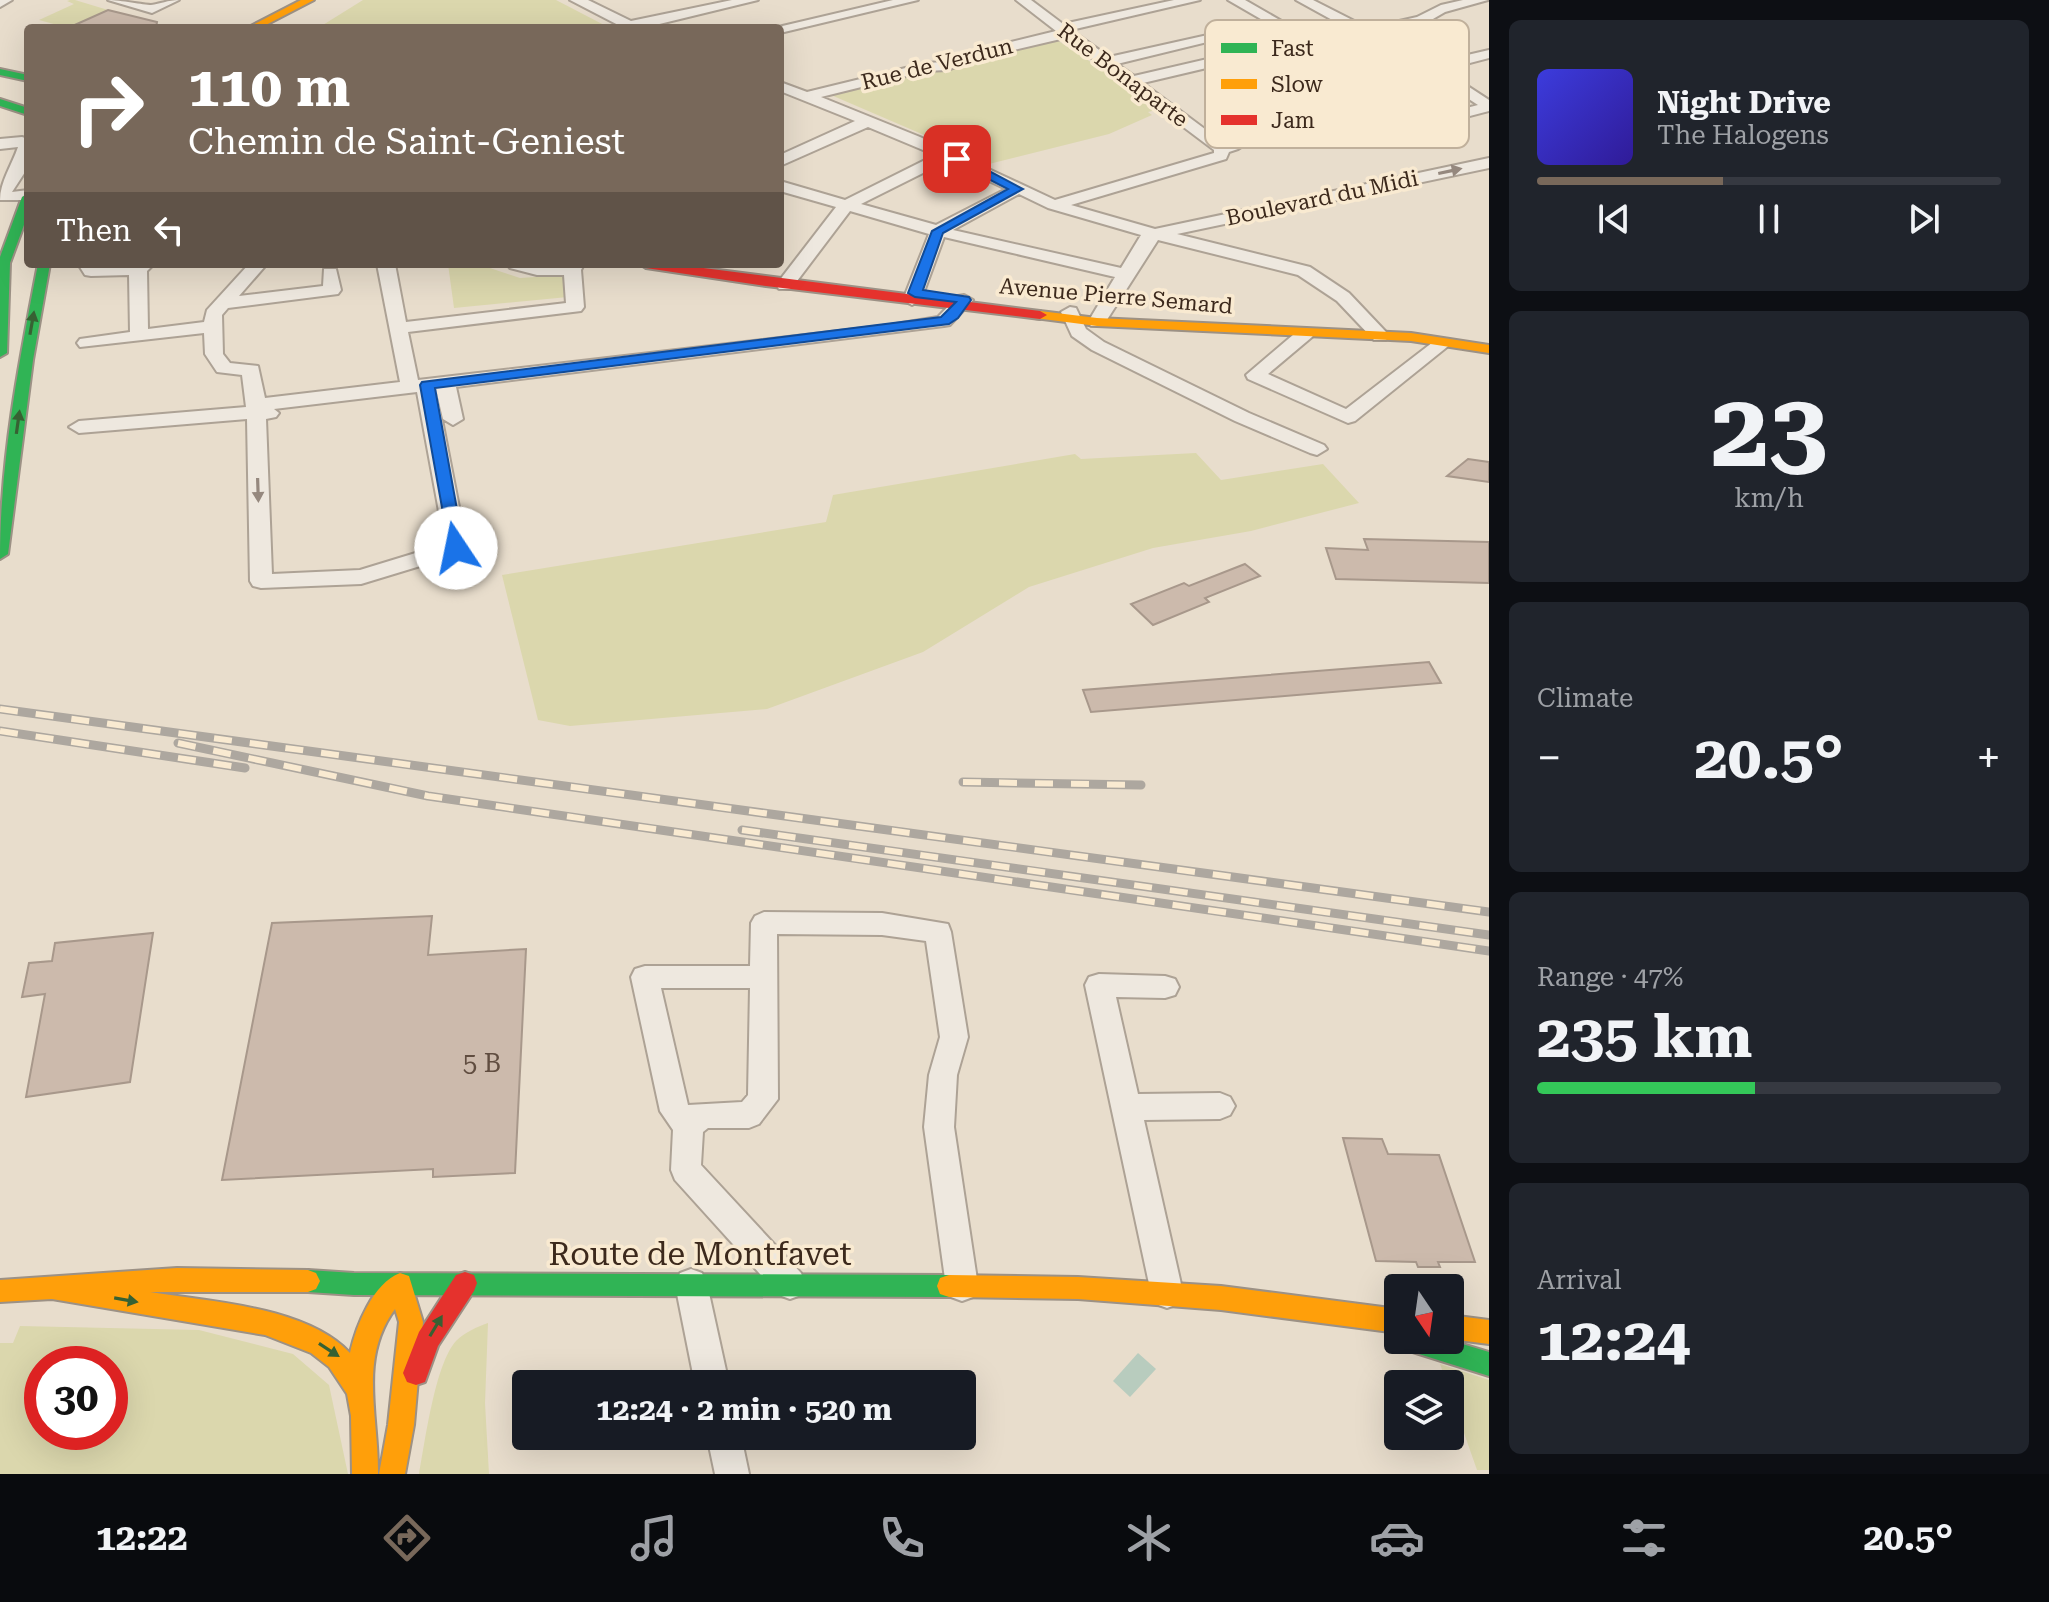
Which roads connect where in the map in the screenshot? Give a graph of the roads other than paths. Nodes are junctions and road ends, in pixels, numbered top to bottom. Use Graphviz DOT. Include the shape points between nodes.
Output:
graph roads {
  1 [pos="115,0"];
  2 [pos="172,0"];
  3 [pos="297,0"];
  4 [pos="309,0"];
  5 [pos="751,0"];
  6 [pos="911,0"];
  7 [pos="1023,0"];
  8 [pos="1193,0"];
  9 [pos="1235,0"];
  10 [pos="1303,0"];
  11 [pos="1481,0"];
  12 [pos="586,1"];
  13 [pos="330,7"];
  14 [pos="1272,20"];
  15 [pos="1340,20"];
  16 [pos="1421,20"];
  17 [pos="258,24"];
  18 [pos="260,24"];
  19 [pos="301,24"];
  20 [pos="627,24"];
  21 [pos="645,24"];
  22 [pos="784,28"];
  23 [pos="1064,31"];
  24 [pos="1205,40"];
  25 [pos="1489,54"];
  26 [pos="1469,58"];
  27 [pos="1107,62"];
  28 [pos="1205,65"];
  29 [pos="0,72"];
  30 [pos="24,77"];
  31 [pos="1133,81"];
  32 [pos="0,83"];
  33 [pos="24,89"];
  34 [pos="784,89"];
  35 [pos="0,91"];
  36 [pos="1469,93"];
  37 [pos="808,96"];
  38 [pos="24,97"];
  39 [pos="0,102"];
  40 [pos="1489,107"];
  41 [pos="24,111"];
  42 [pos="1469,112"];
  43 [pos="868,121"];
  44 [pos="1205,136"];
  45 [pos="0,144"];
  46 [pos="24,144"];
  47 [pos="1226,148"];
  48 [pos="1222,149"];
  49 [pos="24,152"];
  50 [pos="947,155"];
  51 [pos="784,159"];
  52 [pos="1489,163"];
  53 [pos="784,187"];
  54 [pos="1017,189"];
  55 [pos="24,196"];
  56 [pos="1054,205"];
  57 [pos="845,206"];
  58 [pos="24,207"];
  59 [pos="938,231"];
  60 [pos="1155,234"];
  61 [pos="43,268"];
  62 [pos="89,268"];
  63 [pos="127,268"];
  64 [pos="138,268"];
  65 [pos="254,268"];
  66 [pos="387,268"];
  67 [pos="530,268"];
  68 [pos="561,268"];
  69 [pos="573,268"];
  70 [pos="679,268"];
  71 [pos="720,268"];
  72 [pos="330,273"];
  73 [pos="1124,274"];
  74 [pos="788,281"];
  75 [pos="913,297"];
  76 [pos="223,303"];
  77 [pos="962,303"];
  78 [pos="1071,316"];
  79 [pos="1100,317"];
  80 [pos="214,326"];
  81 [pos="398,328"];
  82 [pos="1376,331"];
  83 [pos="1306,333"];
  84 [pos="139,336"];
  85 [pos="1489,338"];
  86 [pos="86,343"];
  87 [pos="1443,343"];
  88 [pos="1489,349"];
  89 [pos="0,353"];
  90 [pos="427,386"];
  91 [pos="256,409"];
  92 [pos="453,419"];
  93 [pos="79,427"];
  94 [pos="1317,449"];
  95 [pos="0,554"];
  96 [pos="762,977"];
  97 [pos="1165,987"];
  98 [pos="1220,1106"];
  99 [pos="1125,1107"];
  100 [pos="688,1126"];
  101 [pos="465,1283"];
  102 [pos="400,1284"];
  103 [pos="691,1284"];
  104 [pos="790,1284"];
  105 [pos="962,1286"];
  106 [pos="49,1287"];
  107 [pos="0,1291"];
  108 [pos="1167,1293"];
  109 [pos="1376,1319"];
  110 [pos="1384,1320"];
  111 [pos="1384,1324"];
  112 [pos="1464,1329"];
  113 [pos="1489,1332"];
  114 [pos="1456,1354"];
  115 [pos="1489,1364"];
  116 [pos="709,1370"];
  117 [pos="360,1383"];
  118 [pos="401,1425"];
  119 [pos="727,1450"];
  120 [pos="365,1474"];
  121 [pos="392,1474"];
  122 [pos="732,1474"];
  1 -- 2 [label="street" via="152,9"];
  3 -- 17 [label="street"];
  4 -- 18 [label="main road"];
  5 -- 21 [label="street"];
  6 -- 22 [label="street"];
  7 -- 23 [label="street, Rue Bonaparte"];
  8 -- 23 [label="street, Rue de Verdun"];
  9 -- 14 [label="street"];
  10 -- 15 [label="street"];
  11 -- 16 [label="street" via="1441,9"];
  12 -- 20 [label="street"];
  13 -- 19 [label="main road"];
  23 -- 27 [label="street, Rue Bonaparte"];
  23 -- 37 [label="street, Rue de Verdun" via="947,66"];
  24 -- 27 [label="street"];
  25 -- 26 [label="street"];
  27 -- 31 [label="street, Rue Bonaparte"];
  28 -- 31 [label="street"];
  29 -- 30 [label="main road"];
  31 -- 44 [label="street, Rue Bonaparte"];
  32 -- 33 [label="main road"];
  34 -- 37 [label="street"];
  35 -- 38 [label="main road"];
  36 -- 40 [label="street"];
  37 -- 43 [label="street"];
  39 -- 41 [label="main road"];
  40 -- 42 [label="street"];
  43 -- 50 [label="street"];
  43 -- 51 [label="street"];
  45 -- 46 [label="street"];
  47 -- 48 [label="street"];
  48 -- 56 [label="street" via="1221,156"];
  49 -- 55 [label="street" via="3,194"];
  50 -- 54 [label="street"];
  50 -- 57 [label="street"];
  60 -- 52 [label="street, Boulevard du Midi, one-way"];
  53 -- 57 [label="street"];
  54 -- 56 [label="street"];
  54 -- 59 [label="street"];
  56 -- 60 [label="street"];
  57 -- 59 [label="street"];
  57 -- 74 [label="street"];
  58 -- 89 [label="main road" via="4,263"];
  59 -- 73 [label="street"];
  59 -- 75 [label="street"];
  60 -- 73 [label="street"];
  60 -- 82 [label="street" via="1304,271 1343,297"];
  95 -- 61 [label="main road, one-way"];
  62 -- 63 [label="street" via="100,273"];
  64 -- 84 [label="street"];
  65 -- 76 [label="street"];
  66 -- 81 [label="street"];
  67 -- 68 [label="street"];
  69 -- 81 [label="street" via="575,307"];
  70 -- 74 [label="main road, Avenue Pierre Semard"];
  71 -- 74 [label="main road, Avenue Pierre Semard"];
  72 -- 76 [label="street" via="332,290"];
  73 -- 79 [label="street"];
  74 -- 75 [label="main road, Avenue Pierre Semard"];
  75 -- 77 [label="main road, Avenue Pierre Semard"];
  76 -- 80 [label="street" via="213,314"];
  77 -- 78 [label="main road, Avenue Pierre Semard"];
  77 -- 90 [label="street" via="944,321 890,330"];
  78 -- 79 [label="main road, Avenue Pierre Semard"];
  78 -- 94 [label="street" via="1078,332 1098,346"];
  79 -- 82 [label="main road, Avenue Pierre Semard"];
  79 -- 83 [label="main road, Avenue Pierre Semard"];
  80 -- 84 [label="street"];
  80 -- 91 [label="street" via="218,361 224,368 251,370"];
  81 -- 90 [label="street"];
  82 -- 83 [label="main road, Avenue Pierre Semard"];
  82 -- 85 [label="main road, Avenue Pierre Semard" via="1410,327"];
  82 -- 87 [label="main road, Avenue Pierre Semard"];
  83 -- 87 [label="street" via="1255,375 1348,417"];
  84 -- 86 [label="street"];
  87 -- 88 [label="main road, Avenue Pierre Semard"];
  90 -- 91 [label="street" via="411,393 272,413"];
  91 -- 90 [label="street, one-way" via="261,581 361,577 456,548"];
  90 -- 92 [label="street"];
  91 -- 93 [label="street"];
  96 -- 100 [label="street" via="763,1099 749,1115 703,1115"];
  96 -- 100 [label="street" via="645,977 675,1111"];
  96 -- 105 [label="street" via="764,923 882,924 938,932 954,1037 943,1075 939,1127"];
  97 -- 99 [label="street" via="1099,985"];
  98 -- 99 [label="street"];
  99 -- 108 [label="street"];
  100 -- 104 [label="street" via="686,1170"];
  101 -- 102 [label="main road, Route de Montfavet"];
  101 -- 103 [label="main road, Route de Montfavet"];
  118 -- 101 [label="main road, one-way" via="428,1340"];
  102 -- 106 [label="main road, Route de Montfavet" via="221,1279"];
  102 -- 117 [label="main road" via="371,1317 363,1335"];
  102 -- 118 [label="main road" via="411,1322"];
  103 -- 104 [label="main road, Route de Montfavet"];
  103 -- 116 [label="street"];
  104 -- 105 [label="main road, Route de Montfavet"];
  105 -- 108 [label="main road, Route de Montfavet"];
  106 -- 107 [label="main road, Route de Montfavet"];
  106 -- 117 [label="main road, one-way" via="240,1316 296,1331 342,1359"];
  108 -- 109 [label="main road, Route de Montfavet"];
  109 -- 110 [label="main road, Route de Montfavet"];
  109 -- 111 [label="main road"];
  112 -- 113 [label="main road"];
  114 -- 115 [label="main road"];
  117 -- 120 [label="main road" via="370,1429"];
  118 -- 121 [label="main road"];
  119 -- 122 [label="street"];
}
